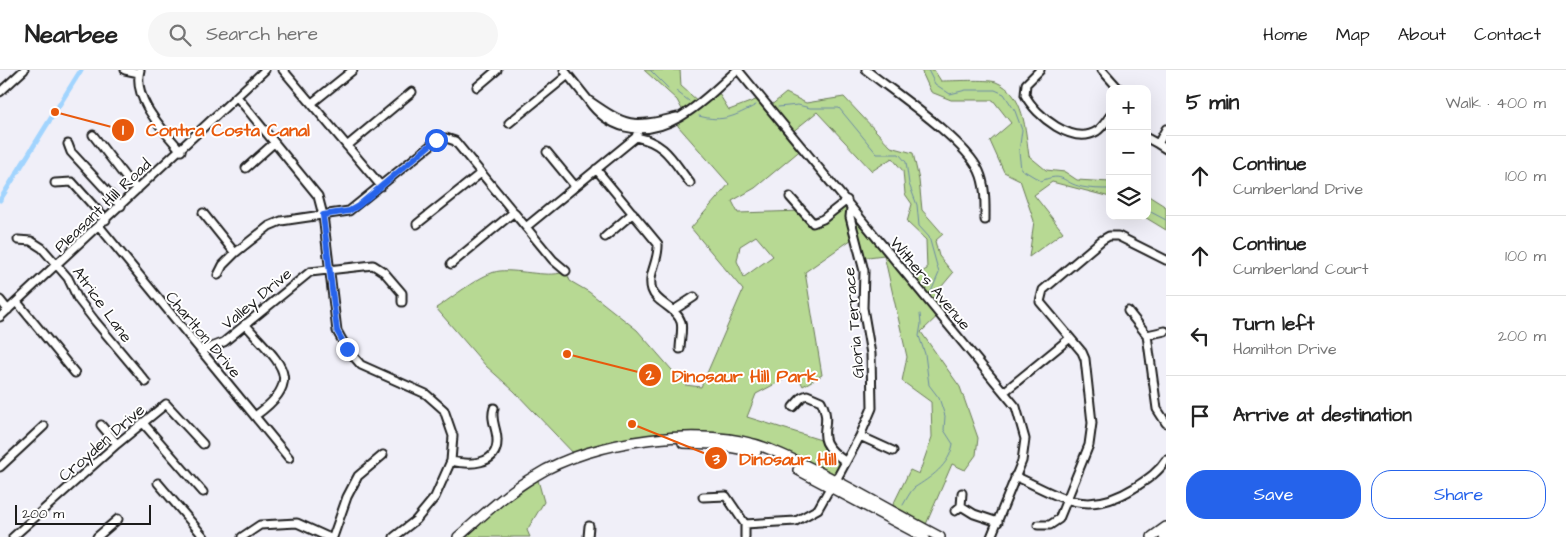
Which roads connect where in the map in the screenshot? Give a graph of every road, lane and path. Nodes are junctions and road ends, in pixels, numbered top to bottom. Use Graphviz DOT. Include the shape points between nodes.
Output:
graph roads {
  1 [pos="24,70"];
  2 [pos="125,70"];
  3 [pos="265,70"];
  4 [pos="283,70"];
  5 [pos="352,70"];
  6 [pos="497,70"];
  7 [pos="738,70"];
  8 [pos="866,70"];
  9 [pos="1040,70"];
  10 [pos="1102,70"];
  11 [pos="140,72"];
  12 [pos="566,72"];
  13 [pos="1115,85"];
  14 [pos="477,87"];
  15 [pos="0,92"];
  16 [pos="412,92"];
  17 [pos="238,98"];
  18 [pos="312,103"];
  19 [pos="1106,121"];
  20 [pos="508,124"];
  21 [pos="1166,129"];
  22 [pos="638,130"];
  23 [pos="93,135"];
  24 [pos="1151,140"];
  25 [pos="274,143"];
  26 [pos="68,144"];
  27 [pos="1158,144"];
  28 [pos="348,146"];
  29 [pos="1166,149"];
  30 [pos="181,151"];
  31 [pos="547,152"];
  32 [pos="246,168"];
  33 [pos="596,169"];
  34 [pos="481,173"];
  35 [pos="55,183"];
  36 [pos="690,183"];
  37 [pos="381,186"];
  38 [pos="575,186"];
  39 [pos="138,189"];
  40 [pos="790,197"];
  41 [pos="847,200"];
  42 [pos="121,206"];
  43 [pos="851,208"];
  44 [pos="514,212"];
  45 [pos="203,213"];
  46 [pos="633,213"];
  47 [pos="323,215"];
  48 [pos="106,220"];
  49 [pos="984,220"];
  50 [pos="417,224"];
  51 [pos="99,226"];
  52 [pos="526,227"];
  53 [pos="605,237"];
  54 [pos="18,240"];
  55 [pos="235,253"];
  56 [pos="1166,260"];
  57 [pos="451,264"];
  58 [pos="58,266"];
  59 [pos="330,269"];
  60 [pos="566,272"];
  61 [pos="218,275"];
  62 [pos="694,297"];
  63 [pos="0,300"];
  64 [pos="17,302"];
  65 [pos="402,302"];
  66 [pos="8,310"];
  67 [pos="674,310"];
  68 [pos="1128,311"];
  69 [pos="0,317"];
  70 [pos="245,324"];
  71 [pos="1165,331"];
  72 [pos="1147,335"];
  73 [pos="1070,338"];
  74 [pos="680,349"];
  75 [pos="201,352"];
  76 [pos="75,373"];
  77 [pos="146,382"];
  78 [pos="1004,392"];
  79 [pos="793,407"];
  80 [pos="494,408"];
  81 [pos="255,416"];
  82 [pos="143,423"];
  83 [pos="1166,423"];
  84 [pos="101,425"];
  85 [pos="44,426"];
  86 [pos="860,436"];
  87 [pos="117,444"];
  88 [pos="203,444"];
  89 [pos="893,451"];
  90 [pos="383,455"];
  91 [pos="290,458"];
  92 [pos="1166,460"];
  93 [pos="450,461"];
  94 [pos="846,462"];
  95 [pos="0,467"];
  96 [pos="1014,476"];
  97 [pos="158,483"];
  98 [pos="833,484"];
  99 [pos="203,492"];
  100 [pos="962,493"];
  101 [pos="702,498"];
  102 [pos="1066,499"];
  103 [pos="961,506"];
  104 [pos="955,512"];
  105 [pos="118,519"];
  106 [pos="998,522"];
  107 [pos="745,524"];
  108 [pos="1038,525"];
  109 [pos="589,526"];
  110 [pos="1166,527"];
  111 [pos="13,537"];
  112 [pos="97,537"];
  113 [pos="204,537"];
  114 [pos="242,537"];
  115 [pos="328,537"];
  116 [pos="333,537"];
  117 [pos="394,537"];
  118 [pos="458,537"];
  119 [pos="466,537"];
  120 [pos="588,537"];
  121 [pos="745,537"];
  122 [pos="924,537"];
  123 [pos="940,537"];
  124 [pos="991,537"];
  125 [pos="1152,537"];
  1 -- 15 [label="street"];
  2 -- 11 [label="street"];
  3 -- 17 [label="street, Pleasant Hill Road"];
  4 -- 18 [label="street"];
  5 -- 18 [label="street"];
  6 -- 14 [label="street"];
  7 -- 22 [label="street" via="700,104 662,126"];
  7 -- 41 [label="street, Withers Avenue"];
  8 -- 49 [label="street" via="957,142 971,157 980,173"];
  9 -- 19 [label="street" via="1026,84 1025,95 1040,114 1070,133 1089,134 1097,131"];
  10 -- 13 [label="street"];
  11 -- 30 [label="street" via="143,101 148,111"];
  12 -- 20 [label="street"];
  12 -- 22 [label="street" via="597,111 609,120"];
  16 -- 28 [label="street"];
  17 -- 25 [label="street"];
  17 -- 30 [label="street, Pleasant Hill Road"];
  18 -- 28 [label="street"];
  21 -- 27 [label="street"];
  22 -- 33 [label="street"];
  22 -- 36 [label="street" via="667,153"];
  23 -- 39 [label="street"];
  24 -- 27 [label="street"];
  25 -- 32 [label="street"];
  25 -- 47 [label="street" via="318,196"];
  26 -- 42 [label="street" via="71,152"];
  27 -- 29 [label="street"];
  28 -- 37 [label="street"];
  30 -- 39 [label="street, Pleasant Hill Road"];
  31 -- 38 [label="street"];
  33 -- 38 [label="street"];
  33 -- 46 [label="street"];
  34 -- 37 [label="street" via="454,141 446,138 436,140"];
  34 -- 44 [label="street"];
  34 -- 50 [label="street"];
  35 -- 48 [label="street" via="72,182"];
  37 -- 47 [label="street" via="349,211"];
  38 -- 52 [label="street"];
  39 -- 42 [label="street, Pleasant Hill Road"];
  40 -- 41 [label="street" via="813,223"];
  41 -- 43 [label="street, Withers Avenue"];
  42 -- 48 [label="street, Pleasant Hill Road"];
  43 -- 78 [label="street, Withers Avenue"];
  43 -- 86 [label="street, Gloria Terrace" via="850,217 864,271 862,308 871,354 872,408"];
  44 -- 52 [label="street"];
  44 -- 57 [label="street"];
  45 -- 55 [label="street"];
  46 -- 53 [label="street"];
  46 -- 67 [label="street" via="658,244 659,256 649,280 652,293"];
  47 -- 55 [label="street" via="268,226"];
  47 -- 59 [label="street"];
  48 -- 51 [label="street, Pleasant Hill Road"];
  51 -- 58 [label="street, Pleasant Hill Road"];
  51 -- 75 [label="street, Charlton Drive"];
  52 -- 60 [label="street"];
  54 -- 58 [label="street, Atrice Lane" via="31,241 42,248"];
  55 -- 61 [label="street"];
  56 -- 73 [label="street" via="1118,236 1102,240 1041,293 1040,302"];
  58 -- 64 [label="street, Pleasant Hill Road"];
  58 -- 77 [label="street, Atrice Lane" via="94,320"];
  59 -- 65 [label="street, Valley Drive" via="372,265 384,272 402,293"];
  59 -- 70 [label="street, Valley Drive" via="310,272 300,278"];
  59 -- 93 [label="street" via="337,331 347,349 361,365 426,394 444,410 452,436"];
  62 -- 67 [label="street"];
  63 -- 66 [label="street"];
  64 -- 66 [label="street, Pleasant Hill Road"];
  64 -- 76 [label="street"];
  66 -- 69 [label="street, Pleasant Hill Road"];
  67 -- 74 [label="street" via="681,322"];
  68 -- 72 [label="street"];
  70 -- 75 [label="street, Valley Drive" via="224,342"];
  70 -- 81 [label="street" via="277,362 285,382 274,403"];
  71 -- 72 [label="street"];
  72 -- 83 [label="street" via="1157,409"];
  73 -- 78 [label="street"];
  73 -- 102 [label="street" via="1085,359 1092,423 1089,445"];
  75 -- 81 [label="street, Charlton Drive"];
  78 -- 96 [label="street, Withers Avenue" via="1016,407 1025,439 1022,461"];
  79 -- 94 [label="street" via="807,395 821,401 825,412 824,441"];
  80 -- 93 [label="street" via="496,450 488,459 476,463 467,465"];
  81 -- 91 [label="street, Charlton Drive"];
  82 -- 87 [label="street, Croyden Drive"];
  82 -- 88 [label="street, Croyden Drive" via="166,404"];
  82 -- 99 [label="street"];
  84 -- 87 [label="street"];
  85 -- 95 [label="street"];
  86 -- 89 [label="street"];
  86 -- 94 [label="street, Gloria Terrace"];
  87 -- 111 [label="street, Croyden Drive"];
  90 -- 116 [label="street" via="358,476"];
  92 -- 102 [label="street" via="1152,476 1117,499 1100,504"];
  93 -- 117 [label="street" via="435,497 416,520"];
  94 -- 98 [label="street, Gloria Terrace"];
  96 -- 102 [label="street"];
  96 -- 106 [label="street, Withers Avenue"];
  97 -- 113 [label="street"];
  98 -- 107 [label="street, Gloria Terrace" via="818,510 796,520"];
  98 -- 118 [label="main road" via="767,449 714,437 667,437 621,444 576,456 535,475"];
  98 -- 119 [label="main road" via="766,454 713,444 668,442 578,462 538,480"];
  98 -- 122 [label="main road"];
  98 -- 123 [label="main road"];
  100 -- 103 [label="street"];
  101 -- 107 [label="street" via="726,496"];
  102 -- 108 [label="street" via="1059,519 1050,525"];
  103 -- 104 [label="street"];
  103 -- 106 [label="street"];
  105 -- 112 [label="street"];
  106 -- 124 [label="street, Withers Avenue"];
  107 -- 121 [label="street"];
  109 -- 120 [label="street"];
  110 -- 125 [label="main road"];
  114 -- 115 [label="street" via="260,525 297,524"];
}
